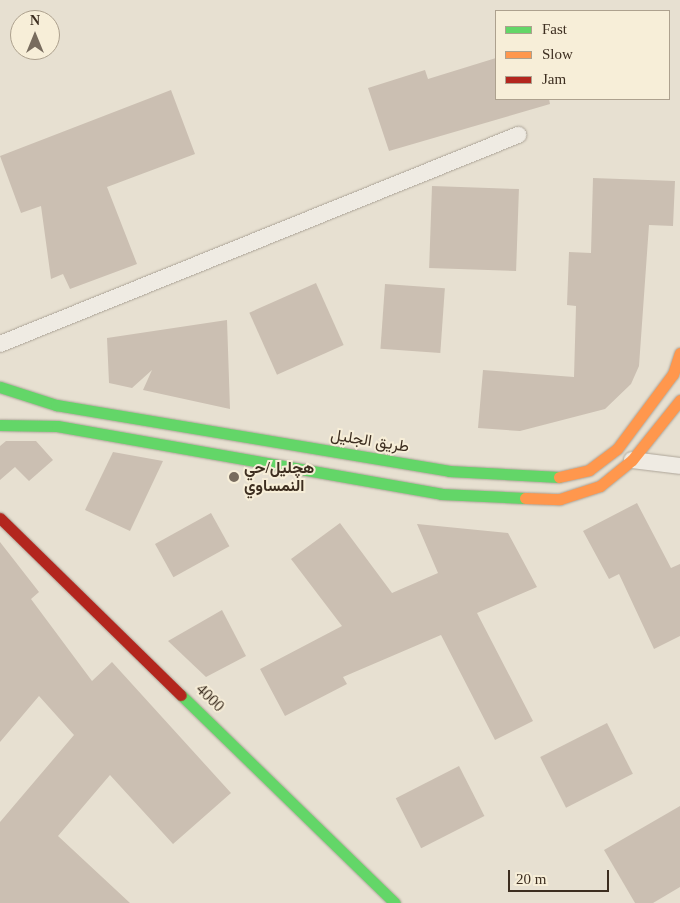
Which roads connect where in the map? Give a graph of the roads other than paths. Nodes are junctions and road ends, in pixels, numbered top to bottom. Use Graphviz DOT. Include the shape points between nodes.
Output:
graph roads {
  1 [pos="518,135"];
  2 [pos="0,344"];
  3 [pos="680,353"];
  4 [pos="0,387"];
  5 [pos="680,400"];
  6 [pos="0,425"];
  7 [pos="632,460"];
  8 [pos="680,466"];
  9 [pos="0,518"];
  10 [pos="394,903"];
  1 -- 2 [label="lane"];
  3 -- 4 [label="street, طريق الجليل" via="673,374 617,449 589,470 554,478 449,471 56,405"];
  5 -- 7 [label="street"];
  6 -- 7 [label="street" via="57,426 441,494 560,499 600,486"];
  7 -- 8 [label="lane"];
  9 -- 10 [label="street, 4000"];
}
